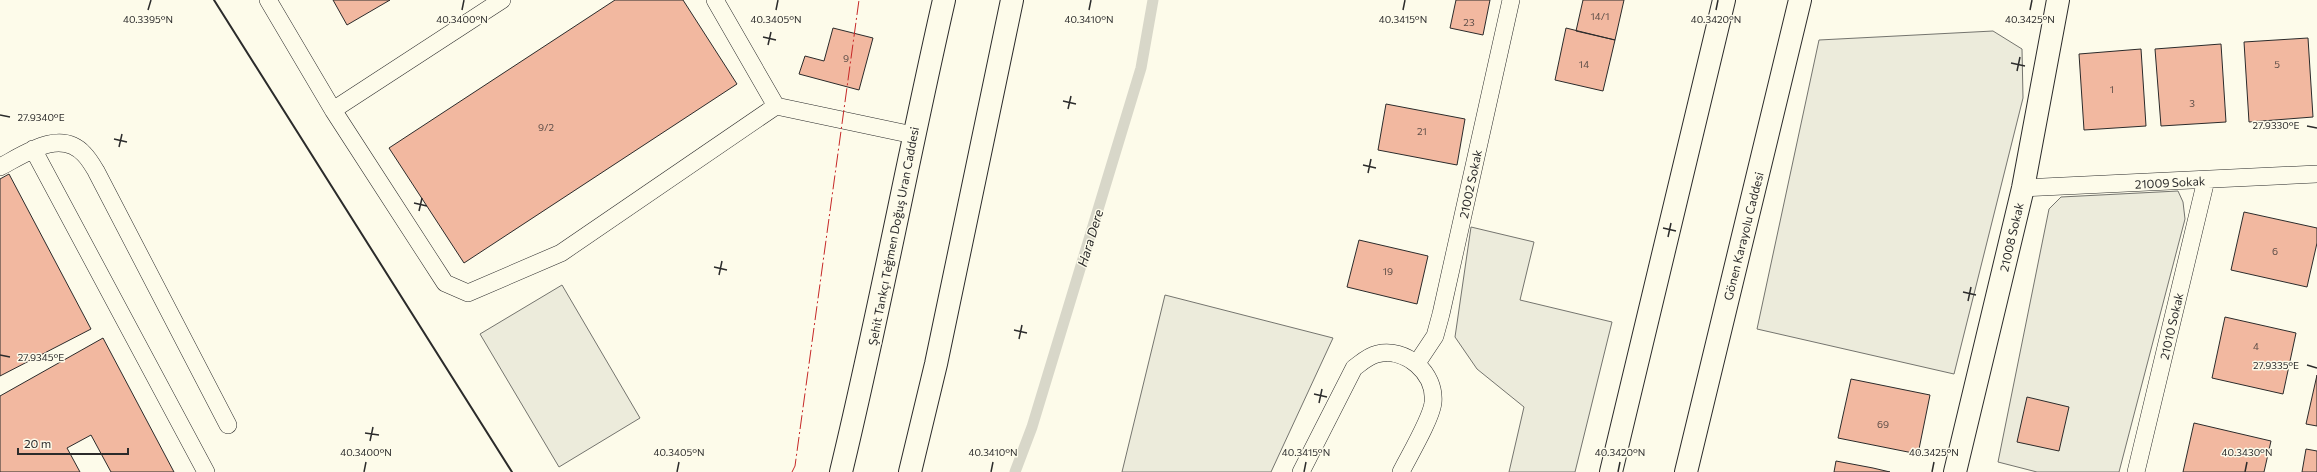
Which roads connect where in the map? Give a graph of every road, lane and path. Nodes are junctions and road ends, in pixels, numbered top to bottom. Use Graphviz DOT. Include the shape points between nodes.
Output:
graph roads {
  1 [pos="268,0"];
  2 [pos="502,0"];
  3 [pos="715,0"];
  4 [pos="944,0"];
  5 [pos="1012,0"];
  6 [pos="1510,0"];
  7 [pos="1724,0"];
  8 [pos="1800,0"];
  9 [pos="2058,0"];
  10 [pos="776,106"];
  11 [pos="333,110"];
  12 [pos="913,135"];
  13 [pos="33,150"];
  14 [pos="0,167"];
  15 [pos="2317,174"];
  16 [pos="2206,180"];
  17 [pos="2022,188"];
  18 [pos="1417,363"];
  19 [pos="228,425"];
  20 [pos="206,472"];
  21 [pos="841,472"];
  22 [pos="910,472"];
  23 [pos="1301,472"];
  24 [pos="1400,472"];
  25 [pos="1611,472"];
  26 [pos="1686,472"];
  27 [pos="1955,472"];
  28 [pos="2136,472"];
  1 -- 11 [label="lane"];
  2 -- 11 [label="lane"];
  3 -- 10 [label="lane"];
  4 -- 12 [label="main road, Şehit Tankçı Teğmen Doğuş Uran Caddesi"];
  5 -- 22 [label="main road" via="936,364"];
  6 -- 18 [label="lane, 21002 Sokak" via="1441,314 1435,336"];
  7 -- 25 [label="main road"];
  8 -- 26 [label="main road, Gönen Karayolu Caddesi"];
  9 -- 17 [label="main road, 21008 Sokak"];
  10 -- 11 [label="lane" via="561,253 468,293 445,283"];
  10 -- 12 [label="lane"];
  12 -- 21 [label="main road, Şehit Tankçı Teğmen Doğuş Uran Caddesi" via="867,365"];
  13 -- 14 [label="lane"];
  13 -- 19 [label="lane" via="54,142 72,145 84,154 96,172"];
  13 -- 20 [label="lane"];
  15 -- 16 [label="lane, 21009 Sokak"];
  16 -- 17 [label="lane, 21009 Sokak"];
  16 -- 28 [label="lane, 21010 Sokak"];
  17 -- 27 [label="main road, 21008 Sokak"];
  18 -- 23 [label="lane" via="1391,353 1377,354 1354,368"];
  18 -- 24 [label="lane" via="1429,381 1433,402 1429,416"];
}
